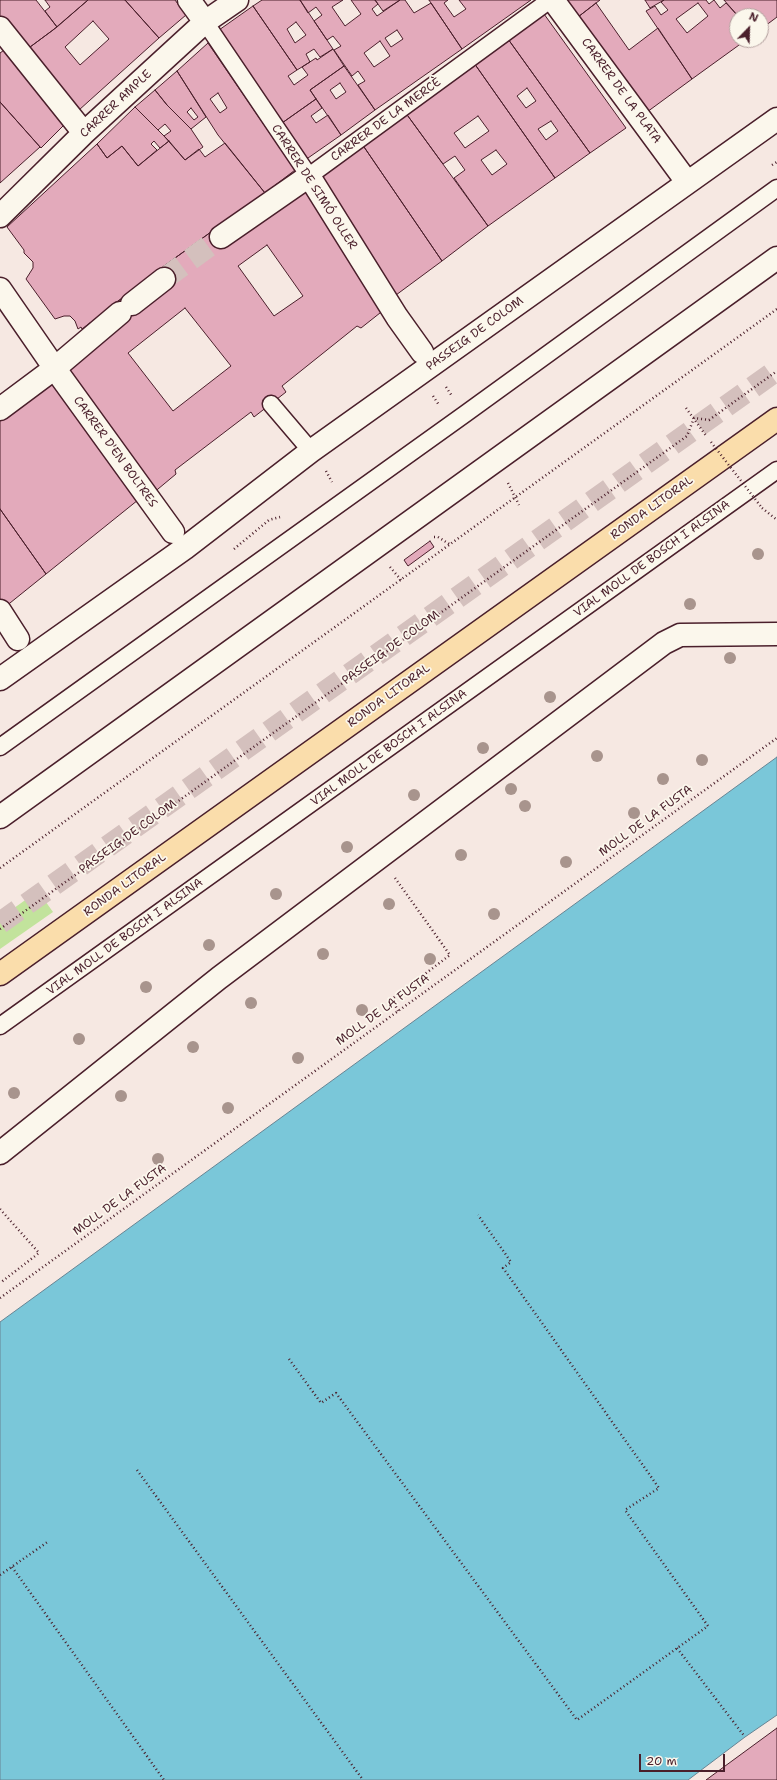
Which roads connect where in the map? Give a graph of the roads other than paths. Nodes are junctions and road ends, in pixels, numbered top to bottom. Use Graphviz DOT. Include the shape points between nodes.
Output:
graph roads {
  1 [pos="189,0"];
  2 [pos="237,0"];
  3 [pos="550,0"];
  4 [pos="554,0"];
  5 [pos="206,22"];
  6 [pos="0,28"];
  7 [pos="777,119"];
  8 [pos="84,133"];
  9 [pos="309,176"];
  10 [pos="687,182"];
  11 [pos="777,188"];
  12 [pos="0,216"];
  13 [pos="221,237"];
  14 [pos="777,258"];
  15 [pos="164,279"];
  16 [pos="0,289"];
  17 [pos="422,352"];
  18 [pos="57,371"];
  19 [pos="271,404"];
  20 [pos="0,409"];
  21 [pos="777,419"];
  22 [pos="311,451"];
  23 [pos="777,470"];
  24 [pos="173,532"];
  25 [pos="0,611"];
  26 [pos="777,634"];
  27 [pos="18,639"];
  28 [pos="0,679"];
  29 [pos="0,747"];
  30 [pos="0,817"];
  31 [pos="0,974"];
  32 [pos="0,1026"];
  33 [pos="0,1153"];
  1 -- 5 [label="street"];
  2 -- 5 [label="street, CARRER AMPLE"];
  3 -- 9 [label="lane, CARRER DE LA MERCÈ"];
  4 -- 10 [label="street, CARRER DE LA PLATA"];
  5 -- 8 [label="street, CARRER AMPLE"];
  5 -- 9 [label="lane, CARRER DE SIMÓ OLLER"];
  6 -- 8 [label="street"];
  7 -- 10 [label="street, PASSEIG DE COLOM"];
  8 -- 12 [label="street, CARRER AMPLE"];
  9 -- 13 [label="street, CARRER DE LA MERCÈ"];
  9 -- 17 [label="street, CARRER DE SIMÓ OLLER" via="397,318"];
  10 -- 22 [label="street, PASSEIG DE COLOM"];
  11 -- 29 [label="lane"];
  14 -- 30 [label="street"];
  15 -- 18 [label="street" via="126,308"];
  16 -- 18 [label="street, CARRER D'EN BOLTRES"];
  18 -- 20 [label="street"];
  18 -- 24 [label="street, CARRER D'EN BOLTRES"];
  19 -- 22 [label="lane"];
  21 -- 31 [label="highway, RONDA LITORAL"];
  22 -- 28 [label="street, PASSEIG DE COLOM" via="185,548"];
  23 -- 32 [label="lane, VIAL MOLL DE BOSCH I ALSINA"];
  25 -- 27 [label="street"];
  26 -- 33 [label="street" via="680,635 664,643 219,978"];
}
